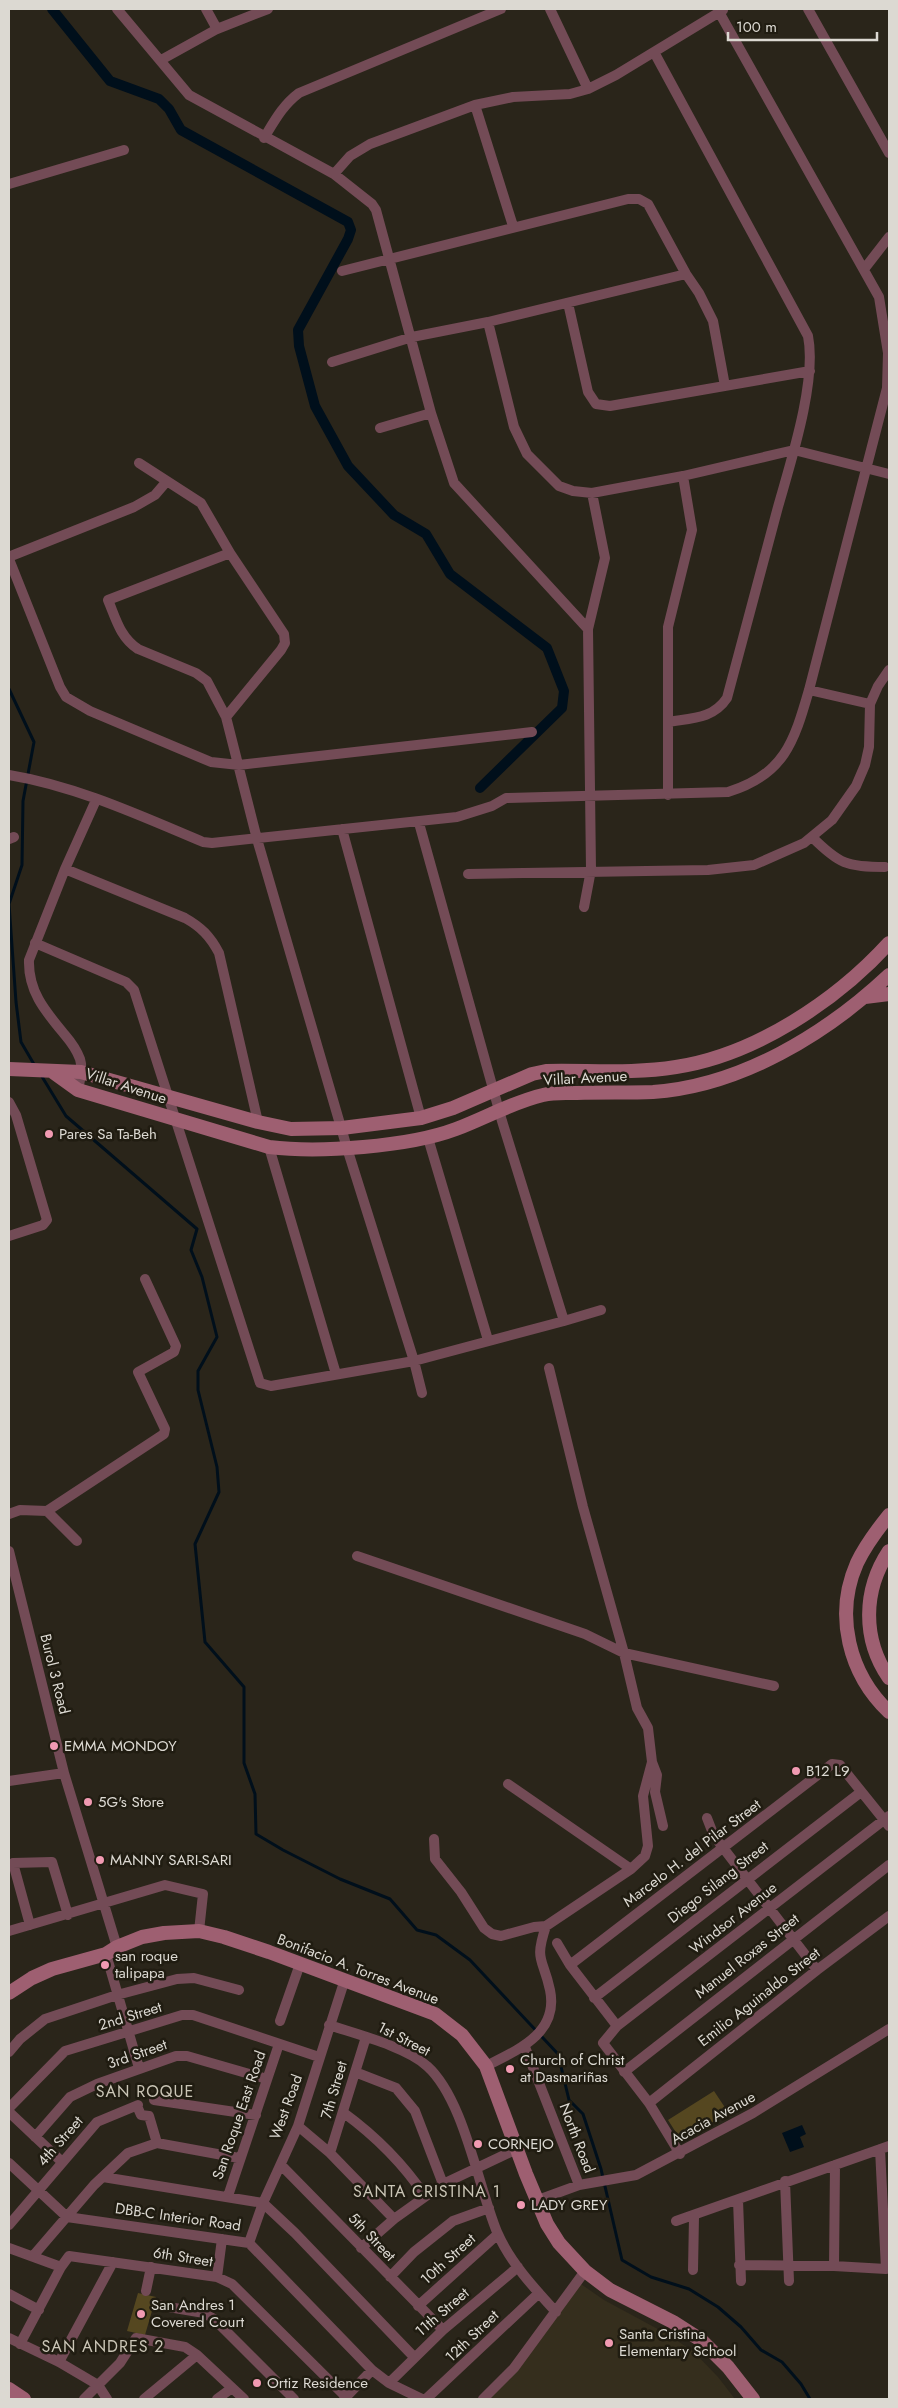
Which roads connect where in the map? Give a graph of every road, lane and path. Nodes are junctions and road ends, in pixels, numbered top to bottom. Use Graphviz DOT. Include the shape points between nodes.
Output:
graph roads {
  1 [pos="117,9"];
  2 [pos="206,9"];
  3 [pos="268,9"];
  4 [pos="501,9"];
  5 [pos="550,9"];
  6 [pos="808,9"];
  7 [pos="722,11"];
  8 [pos="217,30"];
  9 [pos="654,52"];
  10 [pos="161,60"];
  11 [pos="588,89"];
  12 [pos="475,105"];
  13 [pos="264,138"];
  14 [pos="124,150"];
  15 [pos="889,153"];
  16 [pos="334,174"];
  17 [pos="9,184"];
  18 [pos="513,226"];
  19 [pos="889,237"];
  20 [pos="390,260"];
  21 [pos="865,268"];
  22 [pos="342,271"];
  23 [pos="686,274"];
  24 [pos="568,303"];
  25 [pos="488,322"];
  26 [pos="412,337"];
  27 [pos="332,362"];
  28 [pos="810,370"];
  29 [pos="725,386"];
  30 [pos="431,413"];
  31 [pos="380,428"];
  32 [pos="794,450"];
  33 [pos="139,463"];
  34 [pos="868,467"];
  35 [pos="889,474"];
  36 [pos="683,476"];
  37 [pos="167,481"];
  38 [pos="592,493"];
  39 [pos="230,553"];
  40 [pos="588,629"];
  41 [pos="889,670"];
  42 [pos="809,690"];
  43 [pos="870,704"];
  44 [pos="226,718"];
  45 [pos="668,722"];
  46 [pos="532,732"];
  47 [pos="239,765"];
  48 [pos="9,775"];
  49 [pos="668,795"];
  50 [pos="590,796"];
  51 [pos="96,800"];
  52 [pos="419,823"];
  53 [pos="342,829"];
  54 [pos="812,837"];
  55 [pos="257,839"];
  56 [pos="885,867"];
  57 [pos="65,869"];
  58 [pos="591,870"];
  59 [pos="468,874"];
  60 [pos="584,907"];
  61 [pos="35,943"];
  62 [pos="888,951"];
  63 [pos="889,975"];
  64 [pos="889,994"];
  65 [pos="864,998"];
  66 [pos="9,1069"];
  67 [pos="53,1072"];
  68 [pos="81,1072"];
  69 [pos="78,1090"];
  70 [pos="494,1090"];
  71 [pos="167,1096"];
  72 [pos="9,1102"];
  73 [pos="499,1110"];
  74 [pos="12,1116"];
  75 [pos="421,1118"];
  76 [pos="175,1119"];
  77 [pos="258,1122"];
  78 [pos="342,1128"];
  79 [pos="428,1138"];
  80 [pos="269,1147"];
  81 [pos="347,1148"];
  82 [pos="9,1236"];
  83 [pos="144,1279"];
  84 [pos="602,1310"];
  85 [pos="564,1321"];
  86 [pos="488,1340"];
  87 [pos="414,1361"];
  88 [pos="549,1368"];
  89 [pos="336,1374"];
  90 [pos="422,1393"];
  91 [pos="46,1512"];
  92 [pos="9,1514"];
  93 [pos="889,1515"];
  94 [pos="77,1541"];
  95 [pos="9,1551"];
  96 [pos="889,1551"];
  97 [pos="358,1556"];
  98 [pos="624,1653"];
  99 [pos="889,1678"];
  100 [pos="774,1686"];
  101 [pos="889,1712"];
  102 [pos="652,1762"];
  103 [pos="64,1773"];
  104 [pos="9,1780"];
  105 [pos="508,1784"];
  106 [pos="861,1792"];
  107 [pos="707,1818"];
  108 [pos="888,1821"];
  109 [pos="663,1826"];
  110 [pos="434,1840"];
  111 [pos="724,1848"];
  112 [pos="11,1865"];
  113 [pos="889,1865"];
  114 [pos="631,1869"];
  115 [pos="747,1878"];
  116 [pos="104,1903"];
  117 [pos="771,1908"];
  118 [pos="68,1915"];
  119 [pos="889,1916"];
  120 [pos="30,1925"];
  121 [pos="546,1926"];
  122 [pos="9,1931"];
  123 [pos="199,1931"];
  124 [pos="794,1938"];
  125 [pos="557,1943"];
  126 [pos="112,1951"];
  127 [pos="300,1964"];
  128 [pos="570,1965"];
  129 [pos="817,1970"];
  130 [pos="345,1979"];
  131 [pos="240,1990"];
  132 [pos="9,1993"];
  133 [pos="118,1995"];
  134 [pos="594,1998"];
  135 [pos="280,2021"];
  136 [pos="329,2026"];
  137 [pos="617,2026"];
  138 [pos="889,2029"];
  139 [pos="128,2032"];
  140 [pos="366,2036"];
  141 [pos="279,2044"];
  142 [pos="525,2047"];
  143 [pos="9,2052"];
  144 [pos="320,2058"];
  145 [pos="486,2066"];
  146 [pos="139,2068"];
  147 [pos="355,2072"];
  148 [pos="624,2072"];
  149 [pos="268,2079"];
  150 [pos="154,2100"];
  151 [pos="649,2103"];
  152 [pos="9,2108"];
  153 [pos="9,2112"];
  154 [pos="344,2113"];
  155 [pos="256,2115"];
  156 [pos="298,2126"];
  157 [pos="35,2137"];
  158 [pos="157,2143"];
  159 [pos="884,2147"];
  160 [pos="517,2150"];
  161 [pos="330,2153"];
  162 [pos="680,2154"];
  163 [pos="240,2158"];
  164 [pos="61,2161"];
  165 [pos="10,2165"];
  166 [pos="280,2165"];
  167 [pos="835,2166"];
  168 [pos="476,2168"];
  169 [pos="103,2177"];
  170 [pos="785,2181"];
  171 [pos="443,2184"];
  172 [pos="579,2185"];
  173 [pos="38,2190"];
  174 [pos="228,2196"];
  175 [pos="425,2196"];
  176 [pos="538,2200"];
  177 [pos="738,2200"];
  178 [pos="263,2203"];
  179 [pos="489,2208"];
  180 [pos="67,2217"];
  181 [pos="694,2217"];
  182 [pos="394,2219"];
  183 [pos="676,2221"];
  184 [pos="9,2225"];
  185 [pos="498,2234"];
  186 [pos="222,2239"];
  187 [pos="249,2242"];
  188 [pos="9,2248"];
  189 [pos="362,2248"];
  190 [pos="33,2256"];
  191 [pos="113,2262"];
  192 [pos="739,2265"];
  193 [pos="789,2266"];
  194 [pos="834,2266"];
  195 [pos="61,2267"];
  196 [pos="151,2267"];
  197 [pos="518,2267"];
  198 [pos="887,2269"];
  199 [pos="692,2270"];
  200 [pos="585,2271"];
  201 [pos="217,2277"];
  202 [pos="390,2277"];
  203 [pos="789,2280"];
  204 [pos="742,2282"];
  205 [pos="146,2291"];
  206 [pos="538,2293"];
  207 [pos="9,2294"];
  208 [pos="157,2305"];
  209 [pos="418,2306"];
  210 [pos="39,2310"];
  211 [pos="556,2312"];
  212 [pos="443,2330"];
  213 [pos="9,2338"];
  214 [pos="20,2344"];
  215 [pos="197,2355"];
  216 [pos="414,2357"];
  217 [pos="59,2362"];
  218 [pos="372,2370"];
  219 [pos="389,2383"];
  220 [pos="98,2385"];
  221 [pos="232,2388"];
  222 [pos="9,2389"];
  223 [pos="345,2398"];
  224 [pos="24,2399"];
  225 [pos="84,2399"];
  226 [pos="107,2399"];
  227 [pos="144,2399"];
  228 [pos="217,2399"];
  229 [pos="244,2399"];
  230 [pos="294,2399"];
  231 [pos="422,2399"];
  232 [pos="426,2399"];
  233 [pos="483,2399"];
  234 [pos="753,2399"];
  1 -- 10 [label="street"];
  2 -- 8 [label="street"];
  3 -- 8 [label="street"];
  4 -- 13 [label="street" via="299,93 279,113"];
  5 -- 11 [label="street"];
  6 -- 15 [label="street"];
  7 -- 9 [label="street"];
  7 -- 21 [label="street"];
  8 -- 10 [label="street"];
  9 -- 11 [label="street"];
  9 -- 28 [label="street" via="808,336 812,353"];
  10 -- 13 [label="street" via="194,99"];
  11 -- 12 [label="street" via="570,94 513,97"];
  12 -- 16 [label="street" via="370,144 350,156"];
  12 -- 18 [label="street"];
  13 -- 16 [label="street"];
  14 -- 17 [label="street"];
  16 -- 20 [label="street" via="372,204 379,217"];
  18 -- 20 [label="street"];
  18 -- 23 [label="street" via="639,198 648,204"];
  19 -- 21 [label="street"];
  20 -- 22 [label="street"];
  20 -- 26 [label="street"];
  21 -- 34 [label="street" via="879,297 888,353 887,388"];
  23 -- 24 [label="street"];
  23 -- 29 [label="street" via="713,321"];
  24 -- 25 [label="street"];
  24 -- 29 [label="street" via="588,392 596,404 610,406"];
  25 -- 26 [label="street"];
  25 -- 38 [label="street" via="514,427 527,454 560,486"];
  26 -- 27 [label="street"];
  26 -- 30 [label="street"];
  28 -- 29 [label="street"];
  28 -- 32 [label="street"];
  30 -- 31 [label="street"];
  30 -- 40 [label="street" via="454,483"];
  32 -- 34 [label="street"];
  32 -- 36 [label="street"];
  32 -- 45 [label="street" via="727,698 719,709 704,716"];
  33 -- 37 [label="street"];
  34 -- 35 [label="street"];
  34 -- 42 [label="street"];
  36 -- 38 [label="street"];
  36 -- 45 [label="street" via="692,530 668,627"];
  37 -- 39 [label="street" via="201,503"];
  37 -- 47 [label="street" via="155,495 134,507 11,556 10,562 66,696 85,709 211,762"];
  38 -- 40 [label="street" via="604,558"];
  39 -- 44 [label="street" via="280,627 285,643"];
  39 -- 44 [label="street" via="108,600 121,632 130,643 207,681"];
  40 -- 50 [label="street"];
  41 -- 43 [label="street"];
  42 -- 43 [label="street"];
  42 -- 49 [label="street" via="789,750 764,775 728,792"];
  43 -- 54 [label="street" via="869,746 856,786 832,820"];
  44 -- 47 [label="street"];
  45 -- 49 [label="street"];
  46 -- 47 [label="street"];
  47 -- 55 [label="street"];
  48 -- 51 [label="street"];
  49 -- 50 [label="street"];
  50 -- 52 [label="street" via="506,798 470,814"];
  50 -- 58 [label="street"];
  51 -- 55 [label="street" via="203,842"];
  51 -- 57 [label="street"];
  52 -- 53 [label="street"];
  52 -- 70 [label="street"];
  53 -- 55 [label="street"];
  53 -- 75 [label="street"];
  54 -- 56 [label="street" via="833,858 860,867"];
  54 -- 58 [label="street" via="754,865 708,870"];
  55 -- 78 [label="street"];
  57 -- 61 [label="street"];
  57 -- 77 [label="street" via="185,918 202,927 213,940 219,953"];
  58 -- 59 [label="street"];
  58 -- 60 [label="street"];
  61 -- 68 [label="street" via="29,972 34,993 71,1042 80,1058"];
  61 -- 71 [label="street" via="131,985"];
  62 -- 70 [label="main road, Villar Avenue" via="805,1015 756,1041 703,1061 652,1070 546,1071"];
  63 -- 65 [label="main road, Villar Avenue"];
  64 -- 65 [label="main road"];
  65 -- 73 [label="main road, Villar Avenue" via="796,1044 707,1082 653,1092 549,1093"];
  66 -- 67 [label="main road"];
  67 -- 68 [label="main road, Villar Avenue"];
  67 -- 69 [label="main road, Villar Avenue"];
  68 -- 69 [label="street"];
  68 -- 71 [label="main road, Villar Avenue"];
  69 -- 76 [label="main road, Villar Avenue"];
  70 -- 73 [label="street"];
  70 -- 75 [label="main road, Villar Avenue"];
  71 -- 76 [label="street"];
  71 -- 77 [label="main road, Villar Avenue"];
  72 -- 74 [label="street"];
  73 -- 79 [label="main road, Villar Avenue"];
  73 -- 85 [label="street"];
  74 -- 82 [label="street" via="47,1220"];
  75 -- 78 [label="main road, Villar Avenue"];
  76 -- 80 [label="main road, Villar Avenue"];
  76 -- 89 [label="street" via="260,1383 271,1386"];
  77 -- 78 [label="main road, Villar Avenue" via="291,1130"];
  78 -- 81 [label="street"];
  79 -- 81 [label="main road, Villar Avenue"];
  79 -- 86 [label="street"];
  80 -- 81 [label="main road, Villar Avenue" via="290,1150"];
  80 -- 89 [label="street"];
  81 -- 87 [label="street"];
  83 -- 91 [label="street" via="176,1346 174,1352 138,1372 165,1429 164,1434"];
  84 -- 85 [label="street"];
  85 -- 86 [label="street"];
  86 -- 87 [label="street"];
  87 -- 89 [label="street"];
  87 -- 90 [label="street"];
  88 -- 98 [label="street"];
  91 -- 92 [label="street" via="20,1510"];
  91 -- 94 [label="street"];
  93 -- 101 [label="main road" via="857,1564 849,1589 846,1618 850,1646 860,1674"];
  95 -- 103 [label="street, Burol 3 Road"];
  96 -- 99 [label="main road" via="872,1586 868,1620 875,1650"];
  97 -- 98 [label="street" via="585,1634"];
  98 -- 100 [label="street"];
  98 -- 102 [label="street" via="637,1708 648,1728"];
  102 -- 109 [label="street" via="657,1770 655,1792"];
  102 -- 114 [label="street" via="643,1796 648,1846 645,1856"];
  103 -- 104 [label="street"];
  103 -- 116 [label="street, Burol 3 Road"];
  105 -- 114 [label="street"];
  106 -- 108 [label="street"];
  106 -- 111 [label="street, Marcelo H. del Pilar Street" via="840,1765 832,1764"];
  106 -- 115 [label="street, Diego Silang Street"];
  107 -- 111 [label="street" via="714,1836"];
  108 -- 117 [label="street, Windsor Avenue"];
  110 -- 121 [label="street" via="435,1859 484,1928 501,1936"];
  111 -- 115 [label="street"];
  111 -- 128 [label="street, Marcelo H. del Pilar Street"];
  112 -- 118 [label="street" via="52,1862"];
  112 -- 120 [label="street"];
  113 -- 124 [label="street, Manuel Roxas Street"];
  114 -- 121 [label="street"];
  115 -- 117 [label="street"];
  115 -- 134 [label="street, Diego Silang Street"];
  116 -- 118 [label="street"];
  116 -- 123 [label="street" via="165,1885 203,1894"];
  116 -- 126 [label="street, Burol 3 Road"];
  117 -- 124 [label="street"];
  117 -- 137 [label="street, Windsor Avenue"];
  118 -- 120 [label="street"];
  119 -- 129 [label="street, Emilio Aguinaldo Street"];
  120 -- 122 [label="street"];
  121 -- 142 [label="street" via="538,1951 551,1999 547,2022"];
  123 -- 126 [label="main road, Bonifacio A. Torres Avenue" via="164,1932"];
  123 -- 127 [label="main road, Bonifacio A. Torres Avenue"];
  124 -- 129 [label="street"];
  124 -- 148 [label="street, Manuel Roxas Street"];
  125 -- 128 [label="street"];
  126 -- 132 [label="main road, Bonifacio A. Torres Avenue" via="52,1968"];
  126 -- 133 [label="street, Burol 3 Road"];
  127 -- 130 [label="main road, Bonifacio A. Torres Avenue"];
  127 -- 135 [label="street"];
  128 -- 134 [label="street"];
  129 -- 151 [label="street, Emilio Aguinaldo Street"];
  130 -- 136 [label="street, West Road"];
  130 -- 145 [label="main road, Bonifacio A. Torres Avenue" via="435,2014 462,2035"];
  131 -- 133 [label="street" via="194,1978 176,1979"];
  133 -- 139 [label="street, Burol 3 Road"];
  133 -- 143 [label="street" via="45,2019"];
  134 -- 137 [label="street"];
  136 -- 140 [label="street, 1st Street"];
  136 -- 144 [label="street, West Road"];
  137 -- 148 [label="street, Windsor Avenue" via="603,2044"];
  138 -- 162 [label="street, Acacia Avenue" via="753,2114"];
  139 -- 141 [label="street, 2nd Street" via="182,2015 193,2015"];
  139 -- 146 [label="street, Burol 3 Road"];
  139 -- 152 [label="street, 2nd Street" via="65,2051"];
  140 -- 147 [label="street, 7th Street"];
  140 -- 168 [label="street, 1st Street" via="427,2065 453,2101"];
  141 -- 144 [label="street, 2nd Street"];
  141 -- 149 [label="street, San Roque East Road"];
  142 -- 145 [label="street"];
  142 -- 172 [label="street, North Road"];
  144 -- 156 [label="street, West Road"];
  145 -- 160 [label="main road, Bonifacio A. Torres Avenue"];
  146 -- 149 [label="street, 3rd Street" via="176,2056 187,2056"];
  146 -- 157 [label="street, 3rd Street" via="70,2097"];
  147 -- 154 [label="street, 7th Street"];
  147 -- 171 [label="street" via="396,2088 415,2111"];
  148 -- 151 [label="street"];
  149 -- 155 [label="street, San Roque East Road"];
  150 -- 155 [label="street"];
  151 -- 162 [label="street"];
  153 -- 157 [label="street"];
  154 -- 161 [label="street, 7th Street"];
  154 -- 175 [label="street" via="361,2125 416,2182"];
  155 -- 163 [label="street, San Roque East Road"];
  156 -- 161 [label="street"];
  156 -- 166 [label="street, West Road"];
  157 -- 164 [label="street"];
  158 -- 163 [label="street"];
  158 -- 164 [label="street, 4th Street" via="149,2116 140,2115 137,2105 97,2122"];
  158 -- 169 [label="street" via="128,2153"];
  159 -- 167 [label="street"];
  159 -- 198 [label="street"];
  160 -- 168 [label="street"];
  160 -- 176 [label="main road, Bonifacio A. Torres Avenue"];
  161 -- 182 [label="street"];
  162 -- 172 [label="street, Acacia Avenue" via="636,2175"];
  163 -- 174 [label="street, San Roque East Road"];
  164 -- 173 [label="street, 4th Street"];
  165 -- 173 [label="street"];
  166 -- 178 [label="street, West Road"];
  166 -- 189 [label="street, 5th Street"];
  167 -- 170 [label="street"];
  167 -- 194 [label="street"];
  168 -- 171 [label="street"];
  168 -- 179 [label="street, 1st Street"];
  169 -- 174 [label="street"];
  169 -- 180 [label="street"];
  170 -- 177 [label="street"];
  170 -- 193 [label="street"];
  171 -- 175 [label="street"];
  172 -- 176 [label="street, Acacia Avenue"];
  173 -- 180 [label="street"];
  173 -- 184 [label="street, 4th Street"];
  174 -- 178 [label="street"];
  175 -- 182 [label="street"];
  176 -- 200 [label="main road, Bonifacio A. Torres Avenue" via="547,2224"];
  177 -- 181 [label="street"];
  177 -- 192 [label="street"];
  178 -- 187 [label="street, West Road"];
  178 -- 216 [label="street"];
  179 -- 185 [label="street, 1st Street"];
  179 -- 202 [label="street" via="453,2221 414,2252"];
  180 -- 186 [label="street, DBB-C Interior Road"];
  180 -- 190 [label="street"];
  181 -- 183 [label="street"];
  181 -- 199 [label="street"];
  182 -- 189 [label="street"];
  185 -- 197 [label="street, 1st Street"];
  185 -- 209 [label="street, 10th Street"];
  186 -- 187 [label="street, DBB-C Interior Road"];
  186 -- 201 [label="street"];
  187 -- 218 [label="street, DBB-C Interior Road"];
  188 -- 190 [label="street"];
  189 -- 202 [label="street, 5th Street"];
  190 -- 195 [label="street"];
  191 -- 195 [label="street, 6th Street" via="69,2256"];
  191 -- 196 [label="street, 6th Street"];
  191 -- 217 [label="street"];
  192 -- 193 [label="street"];
  192 -- 204 [label="street"];
  193 -- 194 [label="street"];
  193 -- 203 [label="street"];
  194 -- 198 [label="street"];
  195 -- 210 [label="street"];
  196 -- 201 [label="street, 6th Street"];
  196 -- 205 [label="street"];
  197 -- 206 [label="street, 1st Street"];
  197 -- 212 [label="street, 11th Street"];
  200 -- 211 [label="street"];
  200 -- 234 [label="main road, Bonifacio A. Torres Avenue" via="610,2290 701,2340"];
  201 -- 223 [label="street, 6th Street" via="232,2284"];
  202 -- 209 [label="street, 5th Street"];
  206 -- 211 [label="street, 1st Street"];
  206 -- 232 [label="street, 12th Street"];
  207 -- 210 [label="street"];
  208 -- 230 [label="street" via="204,2312"];
  209 -- 212 [label="street, 5th Street"];
  210 -- 214 [label="street"];
  211 -- 233 [label="street" via="514,2368"];
  212 -- 216 [label="street, 11th Street"];
  213 -- 214 [label="street"];
  214 -- 217 [label="street"];
  215 -- 220 [label="street" via="185,2347 136,2338 120,2363"];
  215 -- 221 [label="street"];
  215 -- 227 [label="street"];
  216 -- 219 [label="street, 11th Street"];
  217 -- 220 [label="street"];
  218 -- 219 [label="street, DBB-C Interior Road"];
  218 -- 223 [label="street"];
  219 -- 231 [label="street, DBB-C Interior Road"];
  220 -- 225 [label="street"];
  220 -- 226 [label="street"];
  221 -- 228 [label="street"];
  221 -- 229 [label="street"];
  222 -- 224 [label="main road"];
}
